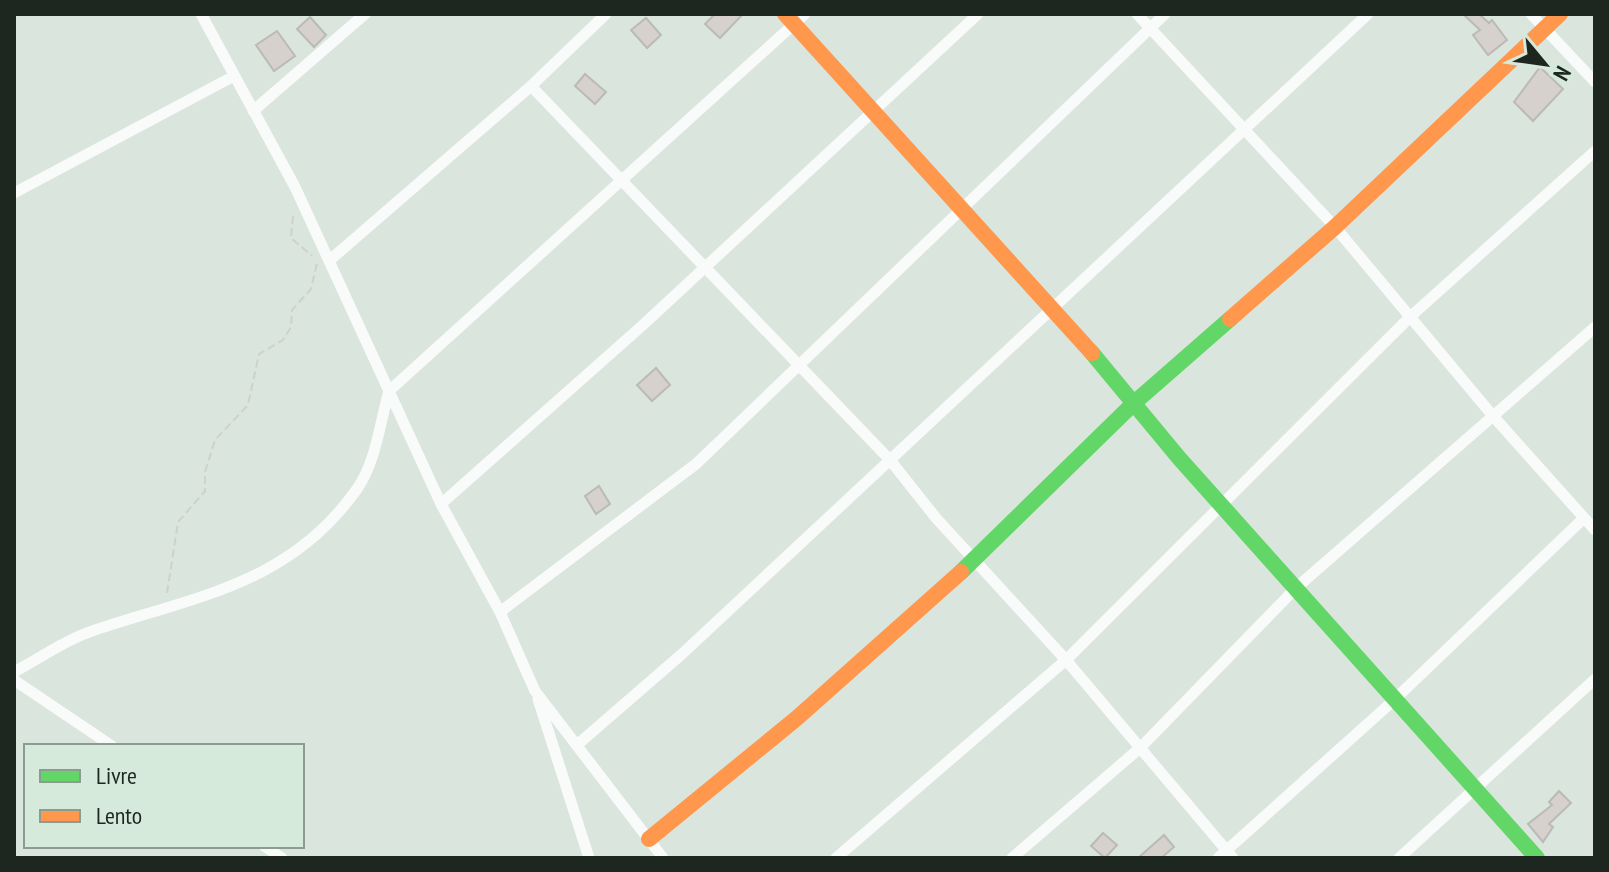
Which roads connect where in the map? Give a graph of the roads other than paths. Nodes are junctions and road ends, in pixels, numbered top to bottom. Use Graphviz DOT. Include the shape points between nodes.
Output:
graph roads {
  1 [pos="201,14"];
  2 [pos="365,14"];
  3 [pos="606,14"];
  4 [pos="978,14"];
  5 [pos="1137,14"];
  6 [pos="1165,14"];
  7 [pos="1368,14"];
  8 [pos="1531,14"];
  9 [pos="1560,14"];
  10 [pos="795,17"];
  11 [pos="1150,28"];
  12 [pos="1545,28"];
  13 [pos="234,76"];
  14 [pos="1595,82"];
  15 [pos="531,86"];
  16 [pos="253,111"];
  17 [pos="871,112"];
  18 [pos="1245,128"];
  19 [pos="1595,151"];
  20 [pos="623,179"];
  21 [pos="14,193"];
  22 [pos="962,212"];
  23 [pos="1335,227"];
  24 [pos="330,260"];
  25 [pos="706,267"];
  26 [pos="1054,310"];
  27 [pos="1410,317"];
  28 [pos="1595,327"];
  29 [pos="798,367"];
  30 [pos="389,391"];
  31 [pos="1134,403"];
  32 [pos="1493,416"];
  33 [pos="890,460"];
  34 [pos="441,504"];
  35 [pos="1222,505"];
  36 [pos="1584,518"];
  37 [pos="1595,530"];
  38 [pos="975,559"];
  39 [pos="1296,588"];
  40 [pos="500,612"];
  41 [pos="1066,660"];
  42 [pos="14,672"];
  43 [pos="1595,679"];
  44 [pos="14,680"];
  45 [pos="535,691"];
  46 [pos="1393,701"];
  47 [pos="109,744"];
  48 [pos="577,745"];
  49 [pos="1140,748"];
  50 [pos="1476,790"];
  51 [pos="649,839"];
  52 [pos="1225,856"];
  53 [pos="589,858"];
  54 [pos="663,858"];
  55 [pos="836,858"];
  56 [pos="1012,858"];
  57 [pos="1399,858"];
  58 [pos="1537,858"];
  1 -- 13 [label="street"];
  2 -- 16 [label="street"];
  3 -- 15 [label="street"];
  4 -- 17 [label="street"];
  5 -- 11 [label="street"];
  6 -- 11 [label="street"];
  7 -- 18 [label="street"];
  8 -- 12 [label="street"];
  9 -- 12 [label="street"];
  10 -- 17 [label="street"];
  10 -- 20 [label="street"];
  11 -- 18 [label="street"];
  11 -- 22 [label="street"];
  12 -- 14 [label="street"];
  12 -- 23 [label="street"];
  13 -- 16 [label="street"];
  13 -- 21 [label="street"];
  15 -- 20 [label="street"];
  15 -- 24 [label="street"];
  16 -- 24 [label="street"];
  17 -- 22 [label="street"];
  17 -- 25 [label="street"];
  18 -- 23 [label="street"];
  18 -- 26 [label="street"];
  19 -- 27 [label="street"];
  20 -- 25 [label="street"];
  20 -- 30 [label="street"];
  22 -- 26 [label="street"];
  22 -- 29 [label="street"];
  23 -- 27 [label="street"];
  23 -- 31 [label="street"];
  24 -- 30 [label="street"];
  25 -- 29 [label="street"];
  25 -- 34 [label="street"];
  26 -- 31 [label="street"];
  26 -- 33 [label="street"];
  27 -- 32 [label="street"];
  27 -- 35 [label="street"];
  28 -- 32 [label="street"];
  29 -- 33 [label="street"];
  29 -- 40 [label="street" via="696,464"];
  30 -- 34 [label="street"];
  30 -- 42 [label="street" via="368,469 326,530 241,584 93,631"];
  31 -- 35 [label="street"];
  31 -- 38 [label="street"];
  32 -- 36 [label="street"];
  32 -- 39 [label="street"];
  33 -- 38 [label="street"];
  33 -- 48 [label="street"];
  34 -- 40 [label="street"];
  35 -- 39 [label="street"];
  35 -- 41 [label="street"];
  36 -- 37 [label="street"];
  36 -- 46 [label="street"];
  38 -- 41 [label="street"];
  38 -- 51 [label="street" via="797,718"];
  39 -- 46 [label="street"];
  39 -- 49 [label="street"];
  40 -- 45 [label="street"];
  41 -- 49 [label="street"];
  41 -- 55 [label="street"];
  43 -- 50 [label="street"];
  44 -- 47 [label="street"];
  45 -- 48 [label="street"];
  45 -- 53 [label="street"];
  46 -- 50 [label="street"];
  46 -- 52 [label="street"];
  48 -- 51 [label="street"];
  49 -- 52 [label="street"];
  49 -- 56 [label="street"];
  50 -- 57 [label="street"];
  50 -- 58 [label="street"];
  51 -- 54 [label="street"];
}
